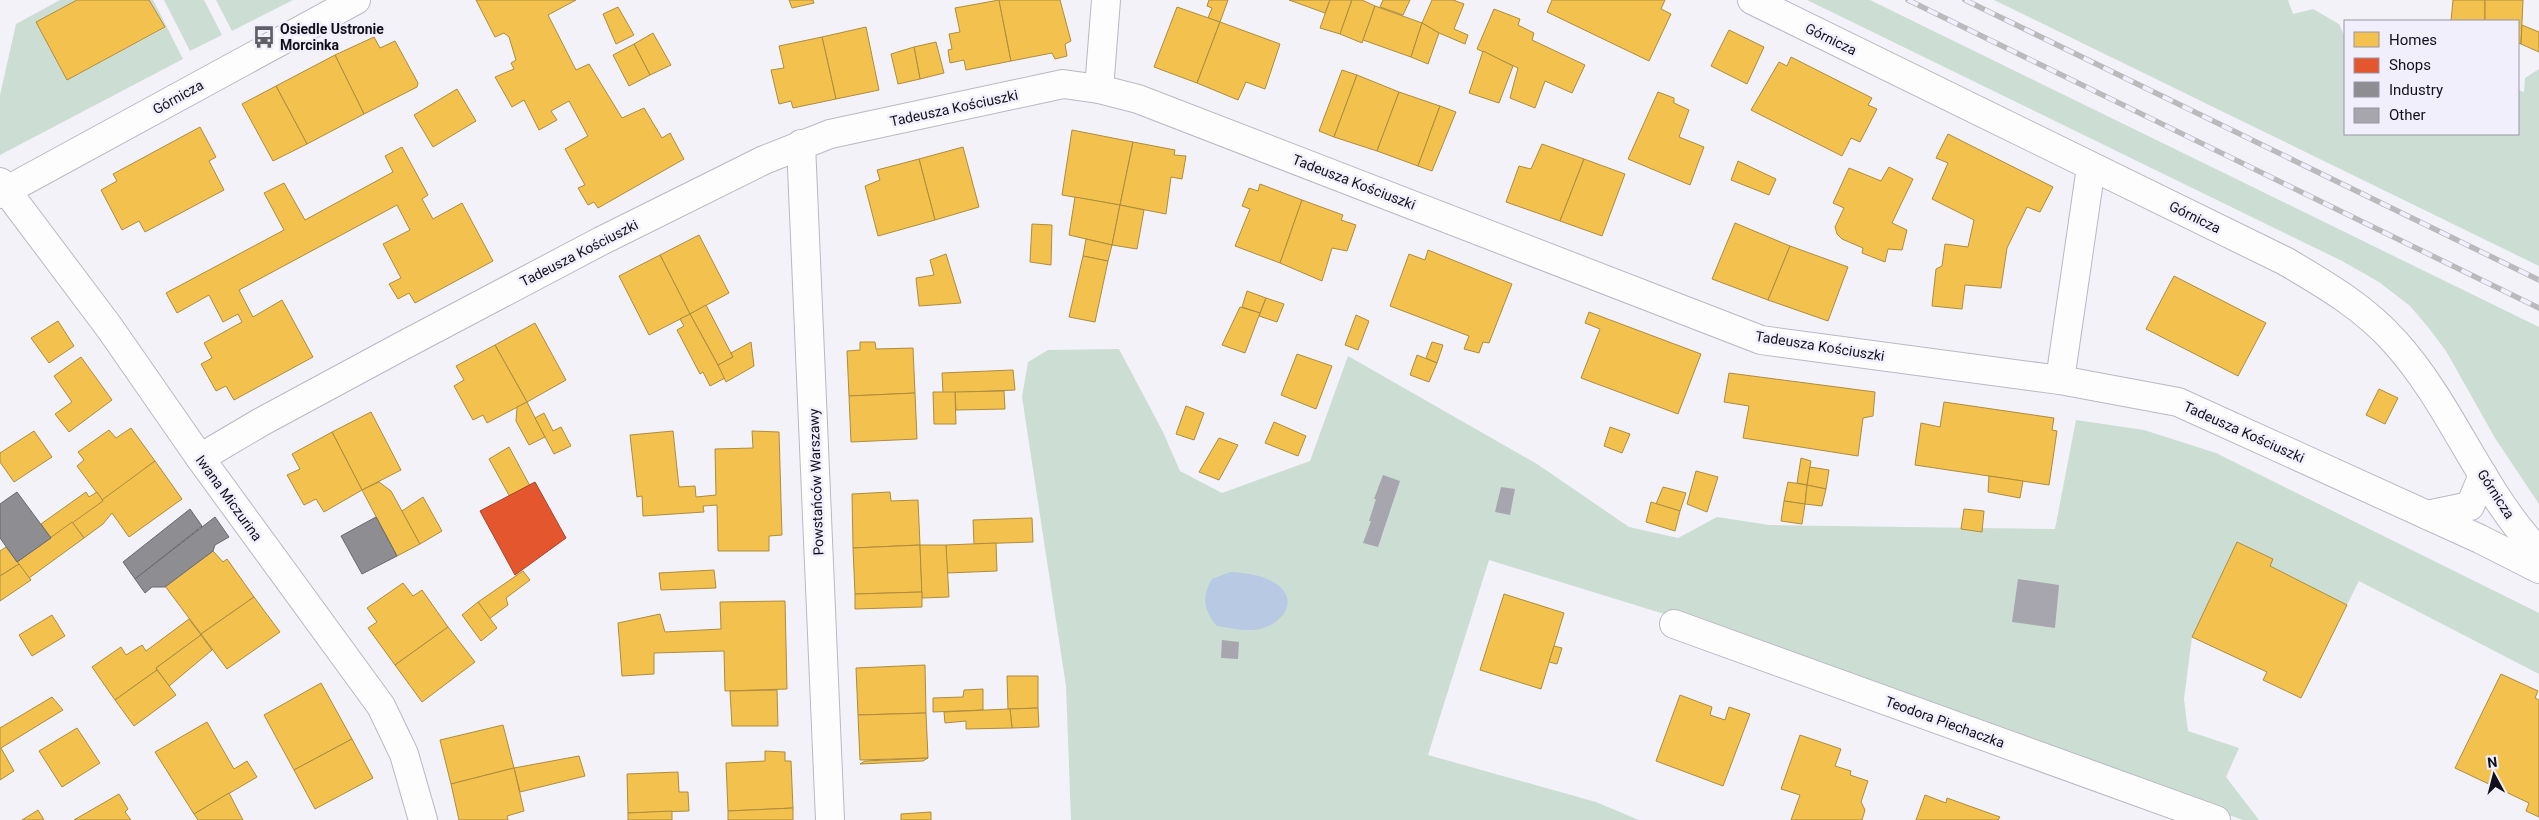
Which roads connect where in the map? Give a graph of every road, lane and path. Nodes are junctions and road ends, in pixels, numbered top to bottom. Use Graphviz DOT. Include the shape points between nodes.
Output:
graph roads {
  1 [pos="356,0"];
  2 [pos="1106,0"];
  3 [pos="1752,0"];
  4 [pos="1099,89"];
  5 [pos="801,144"];
  6 [pos="2091,167"];
  7 [pos="2,189"];
  8 [pos="2060,380"];
  9 [pos="200,458"];
  10 [pos="2483,475"];
  11 [pos="2427,515"];
  12 [pos="2539,552"];
  13 [pos="2539,569"];
  14 [pos="1674,624"];
  15 [pos="423,820"];
  16 [pos="830,820"];
  17 [pos="2216,820"];
  1 -- 7 [label="street, Górnicza"];
  2 -- 4 [label="street"];
  3 -- 6 [label="street, Górnicza"];
  4 -- 5 [label="street, Tadeusza Kościuszki" via="1064,84 830,134"];
  4 -- 8 [label="street, Tadeusza Kościuszki" via="1138,99 1761,340"];
  5 -- 9 [label="street, Tadeusza Kościuszki" via="593,246 261,422"];
  5 -- 16 [label="street, Powstańców Warszawy"];
  6 -- 8 [label="street"];
  6 -- 10 [label="street, Górnicza" via="2285,260 2354,304 2395,342 2437,398"];
  7 -- 9 [label="street, Iwana Miczurina" via="109,327"];
  8 -- 11 [label="street, Tadeusza Kościuszki" via="2178,402"];
  9 -- 15 [label="street, Iwana Miczurina" via="381,706 404,754"];
  10 -- 11 [label="street" via="2470,506"];
  10 -- 12 [label="street, Górnicza" via="2501,505"];
  11 -- 13 [label="street, Tadeusza Kościuszki"];
  14 -- 17 [label="street, Teodora Piechaczka"];
}
